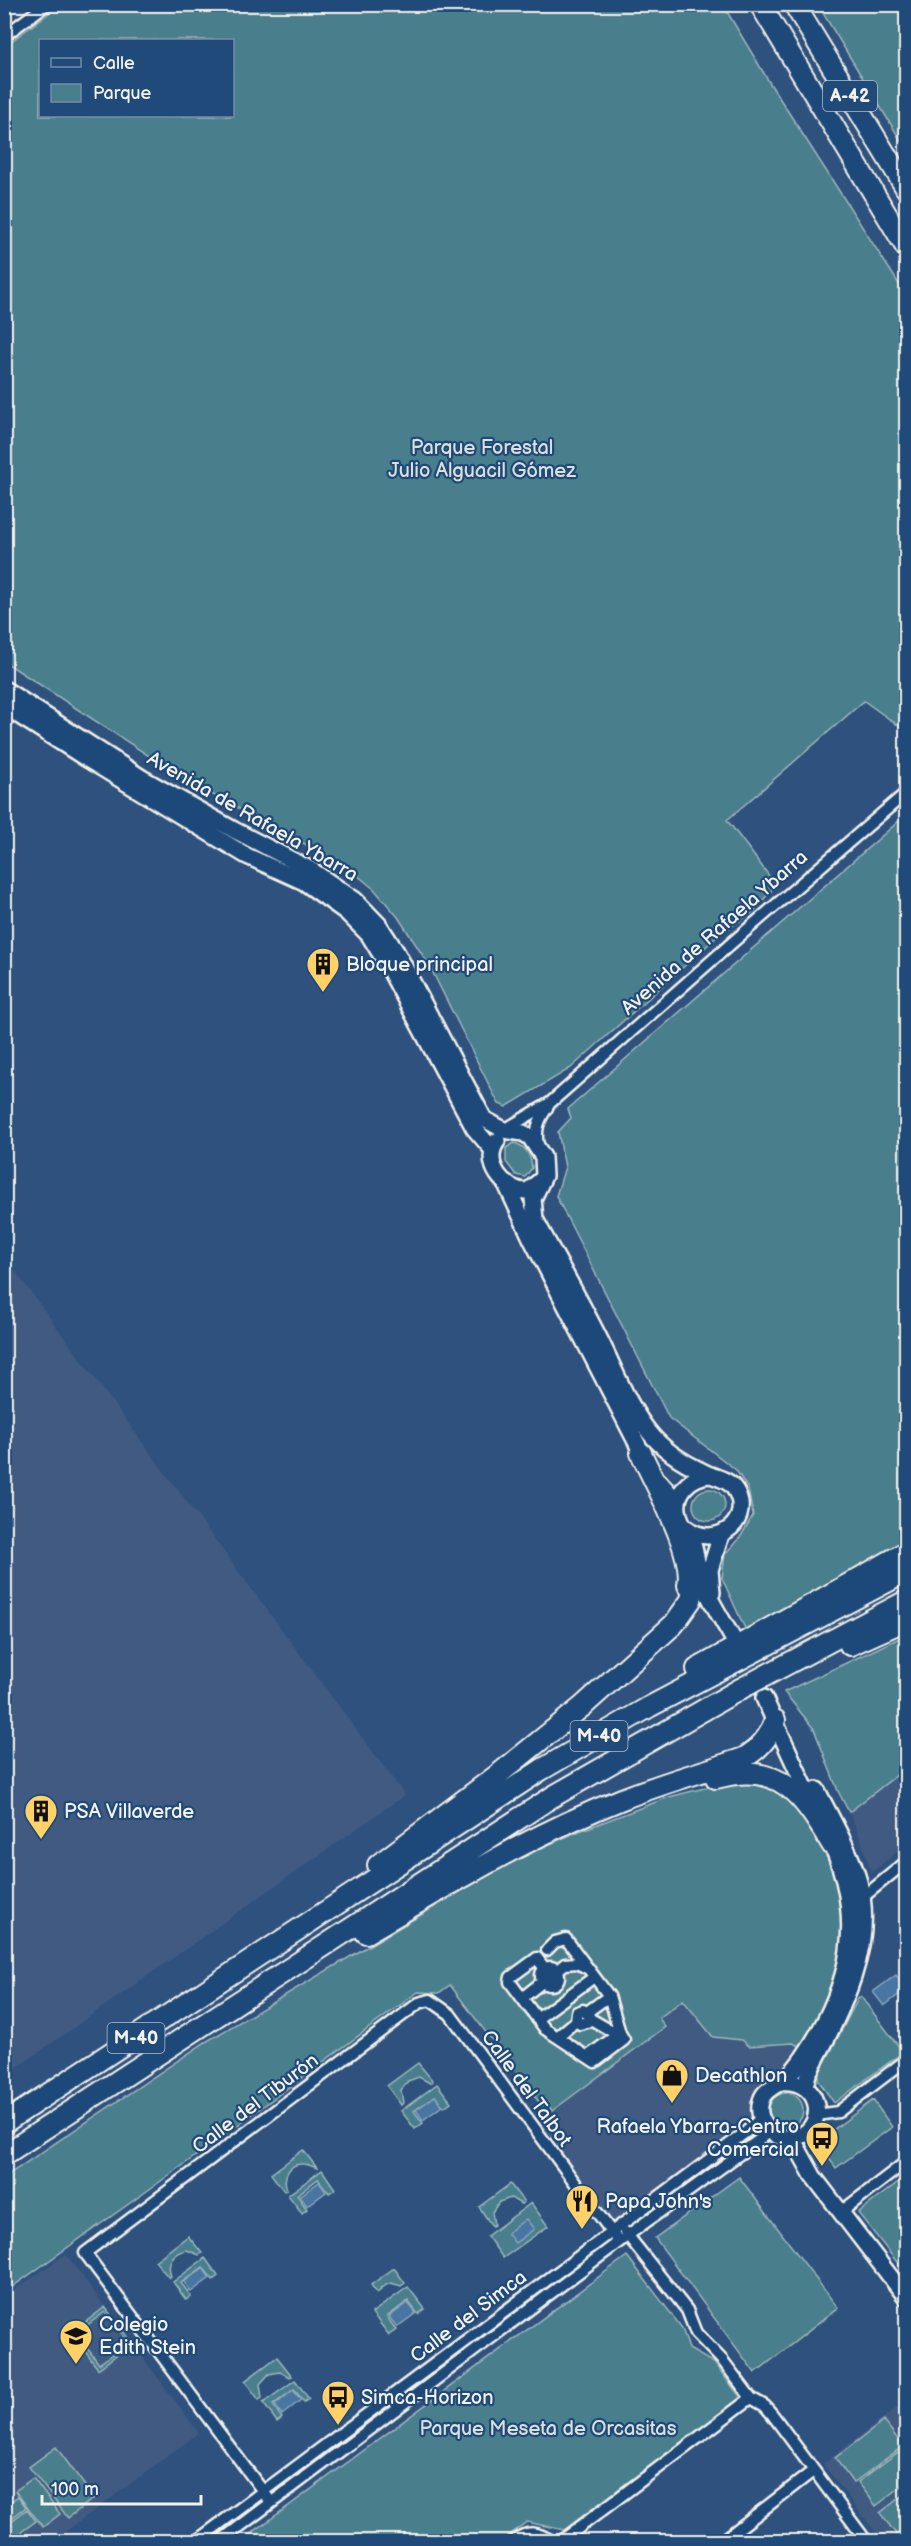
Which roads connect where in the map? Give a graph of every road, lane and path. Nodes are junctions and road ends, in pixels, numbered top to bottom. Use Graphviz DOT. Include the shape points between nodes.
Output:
graph roads {
  1 [pos="47,4"];
  2 [pos="760,4"];
  3 [pos="795,4"];
  4 [pos="4,36"];
  5 [pos="906,188"];
  6 [pos="906,247"];
  7 [pos="4,688"];
  8 [pos="4,705"];
  9 [pos="906,794"];
  10 [pos="550,1103"];
  11 [pos="511,1131"];
  12 [pos="492,1149"];
  13 [pos="539,1149"];
  14 [pos="544,1176"];
  15 [pos="505,1182"];
  16 [pos="640,1453"];
  17 [pos="711,1475"];
  18 [pos="678,1503"];
  19 [pos="687,1528"];
  20 [pos="721,1535"];
  21 [pos="906,1552"];
  22 [pos="698,1569"];
  23 [pos="906,1572"];
  24 [pos="906,1601"];
  25 [pos="716,1607"];
  26 [pos="906,1620"];
  27 [pos="732,1637"];
  28 [pos="652,1643"];
  29 [pos="742,1688"];
  30 [pos="764,1698"];
  31 [pos="649,1707"];
  32 [pos="775,1720"];
  33 [pos="589,1813"];
  34 [pos="833,1846"];
  35 [pos="906,1863"];
  36 [pos="862,1898"];
  37 [pos="307,1925"];
  38 [pos="537,1958"];
  39 [pos="545,1969"];
  40 [pos="559,1969"];
  41 [pos="586,1971"];
  42 [pos="543,1982"];
  43 [pos="556,1983"];
  44 [pos="257,1988"];
  45 [pos="577,1988"];
  46 [pos="567,1997"];
  47 [pos="522,1998"];
  48 [pos="604,2000"];
  49 [pos="450,2014"];
  50 [pos="583,2015"];
  51 [pos="537,2019"];
  52 [pos="621,2033"];
  53 [pos="557,2037"];
  54 [pos="906,2060"];
  55 [pos="781,2082"];
  56 [pos="805,2086"];
  57 [pos="817,2112"];
  58 [pos="761,2118"];
  59 [pos="4,2123"];
  60 [pos="770,2132"];
  61 [pos="792,2138"];
  62 [pos="4,2155"];
  63 [pos="906,2162"];
  64 [pos="841,2212"];
  65 [pos="615,2228"];
  66 [pos="623,2239"];
  67 [pos="906,2297"];
  68 [pos="751,2398"];
  69 [pos="813,2471"];
  70 [pos="263,2492"];
  71 [pos="272,2502"];
  72 [pos="195,2541"];
  73 [pos="219,2541"];
  74 [pos="512,2541"];
  75 [pos="553,2541"];
  76 [pos="560,2541"];
  77 [pos="721,2541"];
  78 [pos="867,2541"];
  1 -- 4 [label="street"];
  2 -- 6 [label="highway, A-42"];
  3 -- 5 [label="highway, A-42"];
  7 -- 11 [label="main road, Avenida de Rafaela Ybarra" via="142,778 311,870 355,900 379,925 397,953 484,1119"];
  8 -- 12 [label="main road, Avenida de Rafaela Ybarra" via="247,856 303,882 346,912 369,934 474,1128"];
  9 -- 10 [label="street, Avenida de Rafaela Ybarra"];
  10 -- 11 [label="street"];
  10 -- 13 [label="street" via="537,1122"];
  11 -- 12 [label="main road"];
  11 -- 13 [label="main road, Avenida de Rafaela Ybarra" via="530,1137"];
  12 -- 15 [label="main road, Avenida de Rafaela Ybarra" via="493,1168"];
  13 -- 14 [label="main road"];
  14 -- 15 [label="main road" via="528,1191 514,1190"];
  14 -- 17 [label="main road, Avenida de Rafaela Ybarra" via="533,1199 535,1219 636,1412 666,1449"];
  15 -- 16 [label="main road, Avenida de Rafaela Ybarra"];
  16 -- 18 [label="main road, Avenida de Rafaela Ybarra"];
  16 -- 28 [label="highway" via="686,1552 689,1570 679,1608"];
  17 -- 18 [label="main road" via="691,1481 682,1490"];
  17 -- 20 [label="main road, Avenida de Rafaela Ybarra" via="728,1482 739,1497 739,1515"];
  18 -- 19 [label="main road, Avenida de Rafaela Ybarra"];
  19 -- 20 [label="main road" via="703,1537"];
  19 -- 22 [label="main road, Avenida de Rafaela Ybarra"];
  20 -- 25 [label="main road, Avenida de Rafaela Ybarra" via="710,1569"];
  21 -- 31 [label="highway" via="697,1668"];
  22 -- 25 [label="main road, Avenida de Rafaela Ybarra"];
  22 -- 28 [label="highway" via="687,1608"];
  23 -- 31 [label="highway, M-40"];
  24 -- 29 [label="highway, M-40"];
  25 -- 27 [label="main road, Avenida de Rafaela Ybarra"];
  26 -- 29 [label="highway"];
  28 -- 37 [label="highway" via="583,1706 390,1855"];
  29 -- 44 [label="highway, M-40" via="552,1797"];
  30 -- 32 [label="main road"];
  31 -- 37 [label="highway, M-40" via="541,1770"];
  32 -- 33 [label="highway" via="760,1747 744,1758"];
  32 -- 34 [label="main road"];
  32 -- 36 [label="main road" via="801,1760 842,1839"];
  33 -- 34 [label="highway" via="724,1776 759,1775 795,1790"];
  33 -- 44 [label="highway" via="495,1857 304,1969"];
  34 -- 55 [label="main road" via="849,1896 846,1965 828,2013 803,2057"];
  35 -- 36 [label="street"];
  36 -- 56 [label="main road" via="861,1935 850,1989"];
  37 -- 59 [label="highway, M-40"];
  38 -- 39 [label="street"];
  38 -- 41 [label="street" via="555,1942 566,1939"];
  38 -- 47 [label="street" via="510,1980"];
  39 -- 40 [label="street"];
  39 -- 42 [label="street"];
  40 -- 41 [label="street" via="568,1962"];
  40 -- 42 [label="street"];
  40 -- 43 [label="street"];
  40 -- 45 [label="street" via="579,1969 581,1981"];
  41 -- 45 [label="street"];
  41 -- 48 [label="street"];
  42 -- 43 [label="street"];
  42 -- 47 [label="street"];
  43 -- 46 [label="street"];
  44 -- 62 [label="highway, M-40"];
  45 -- 46 [label="street"];
  46 -- 50 [label="street"];
  46 -- 51 [label="street"];
  47 -- 51 [label="street"];
  48 -- 50 [label="street"];
  48 -- 52 [label="street"];
  49 -- 65 [label="street, Calle del Talbot"];
  49 -- 70 [label="street, Calle del Tiburón" via="430,2000 419,2003 85,2253"];
  50 -- 52 [label="street"];
  50 -- 53 [label="street"];
  51 -- 53 [label="street"];
  52 -- 53 [label="street" via="624,2040 595,2062"];
  54 -- 57 [label="street" via="838,2112"];
  55 -- 56 [label="main road"];
  55 -- 58 [label="main road" via="764,2095"];
  56 -- 57 [label="main road"];
  57 -- 61 [label="main road" via="806,2132"];
  58 -- 60 [label="main road"];
  58 -- 65 [label="street, Calle del Simca"];
  60 -- 61 [label="main road"];
  60 -- 66 [label="street, Calle del Simca"];
  61 -- 64 [label="main road" via="813,2176"];
  63 -- 64 [label="street"];
  64 -- 67 [label="main road"];
  65 -- 66 [label="street, Calle del Talbot"];
  65 -- 70 [label="street, Calle del Simca"];
  66 -- 68 [label="street, Calle del Talbot" via="687,2310 696,2333"];
  66 -- 71 [label="street, Calle del Simca"];
  68 -- 69 [label="street, Calle del Talbot" via="772,2414"];
  68 -- 76 [label="street"];
  69 -- 77 [label="street"];
  69 -- 78 [label="street, Calle del Talbot"];
  70 -- 71 [label="street"];
  70 -- 72 [label="street, Calle del Simca"];
  71 -- 73 [label="street, Calle del Simca"];
  74 -- 75 [label="street" via="534,2532"];
}
